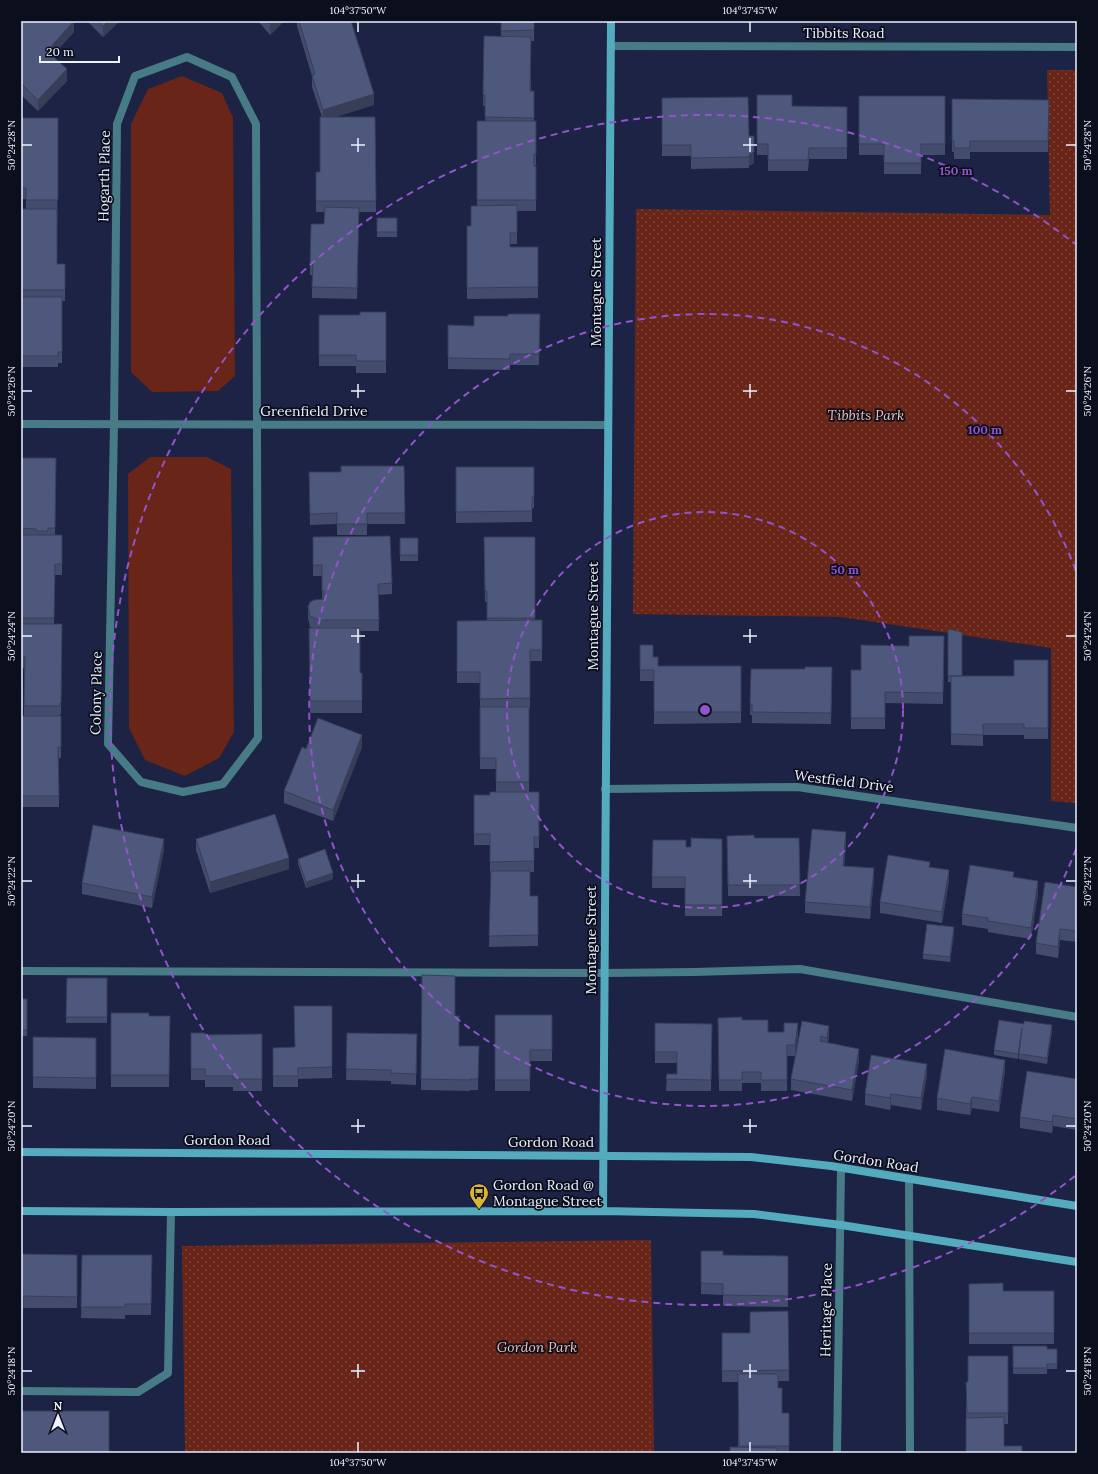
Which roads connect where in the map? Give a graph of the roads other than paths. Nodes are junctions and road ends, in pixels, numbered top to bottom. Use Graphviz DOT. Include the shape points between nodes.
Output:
graph roads {
  1 [pos="611,21"];
  2 [pos="610,46"];
  3 [pos="1077,47"];
  4 [pos="21,424"];
  5 [pos="257,424"];
  6 [pos="114,425"];
  7 [pos="608,425"];
  8 [pos="605,789"];
  9 [pos="1077,828"];
  10 [pos="21,971"];
  11 [pos="604,973"];
  12 [pos="1077,1017"];
  13 [pos="21,1152"];
  14 [pos="602,1155"];
  15 [pos="841,1168"];
  16 [pos="909,1180"];
  17 [pos="1077,1206"];
  18 [pos="21,1210"];
  19 [pos="603,1210"];
  20 [pos="171,1212"];
  21 [pos="840,1225"];
  22 [pos="909,1236"];
  23 [pos="1077,1262"];
  24 [pos="21,1391"];
  25 [pos="837,1453"];
  26 [pos="910,1453"];
  1 -- 2 [label="main road, Montague Street"];
  2 -- 3 [label="street, Tibbits Road"];
  2 -- 7 [label="main road, Montague Street"];
  4 -- 6 [label="street, Greenfield Drive"];
  5 -- 6 [label="street, Greenfield Drive"];
  5 -- 6 [label="street, Hogarth Place" via="256,124 232,77 187,57 135,76 117,124"];
  5 -- 6 [label="street, Colony Place" via="258,738 223,784 183,792 141,782 108,744"];
  5 -- 7 [label="street, Greenfield Drive"];
  7 -- 8 [label="main road, Montague Street"];
  8 -- 9 [label="street, Westfield Drive" via="797,787"];
  8 -- 11 [label="main road, Montague Street"];
  10 -- 11 [label="street"];
  11 -- 12 [label="street" via="800,969"];
  11 -- 14 [label="main road, Montague Street"];
  13 -- 14 [label="main road, Gordon Road"];
  14 -- 15 [label="main road, Gordon Road" via="752,1157"];
  14 -- 19 [label="main road, Montague Street"];
  15 -- 16 [label="main road, Gordon Road"];
  15 -- 21 [label="street, Heritage Place"];
  16 -- 17 [label="main road, Gordon Road"];
  16 -- 22 [label="street"];
  18 -- 20 [label="main road"];
  19 -- 20 [label="main road"];
  19 -- 21 [label="main road" via="754,1214"];
  20 -- 24 [label="street" via="168,1373 138,1392"];
  21 -- 22 [label="main road"];
  21 -- 25 [label="street, Heritage Place"];
  22 -- 23 [label="main road"];
  22 -- 26 [label="street"];
}
